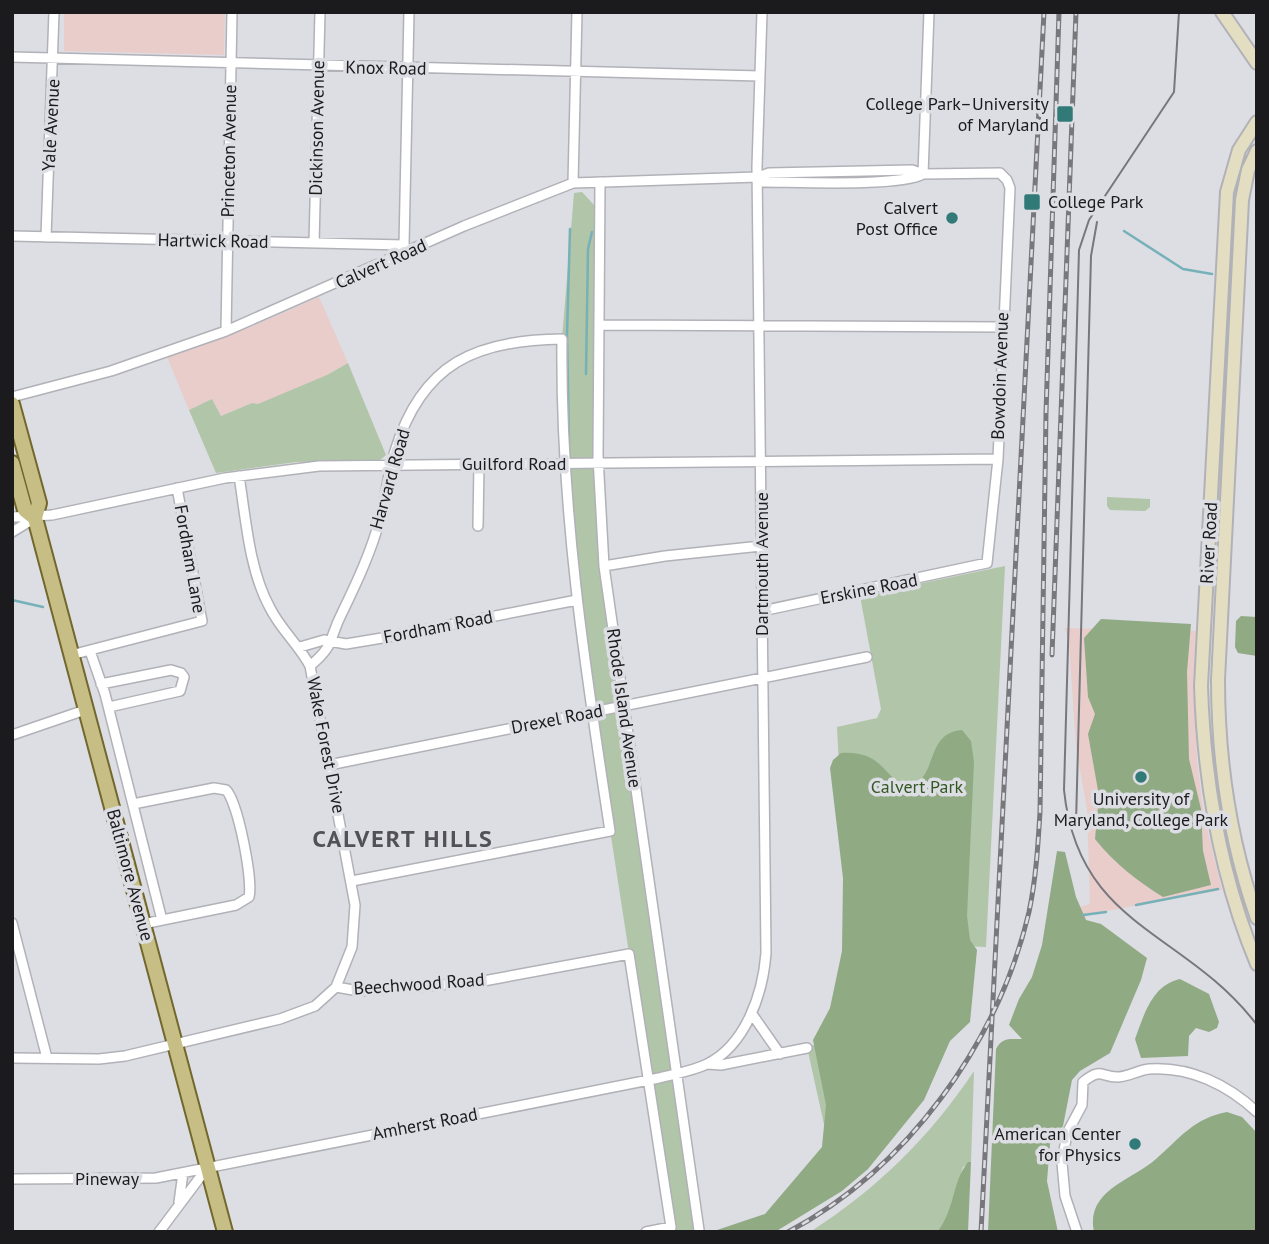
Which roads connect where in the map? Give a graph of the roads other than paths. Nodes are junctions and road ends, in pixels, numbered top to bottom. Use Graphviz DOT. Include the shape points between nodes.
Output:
graph roads {
  1 [pos="54,12"];
  2 [pos="232,12"];
  3 [pos="320,12"];
  4 [pos="409,12"];
  5 [pos="577,12"];
  6 [pos="762,12"];
  7 [pos="929,12"];
  8 [pos="1222,12"];
  9 [pos="12,57"];
  10 [pos="54,59"];
  11 [pos="1257,63"];
  12 [pos="231,64"];
  13 [pos="318,66"];
  14 [pos="408,69"];
  15 [pos="576,71"];
  16 [pos="760,76"];
  17 [pos="1257,122"];
  18 [pos="1257,151"];
  19 [pos="923,174"];
  20 [pos="758,177"];
  21 [pos="1005,177"];
  22 [pos="600,182"];
  23 [pos="573,183"];
  24 [pos="12,236"];
  25 [pos="46,237"];
  26 [pos="228,241"];
  27 [pos="314,243"];
  28 [pos="407,248"];
  29 [pos="599,325"];
  30 [pos="759,326"];
  31 [pos="1002,327"];
  32 [pos="226,331"];
  33 [pos="562,339"];
  34 [pos="12,397"];
  35 [pos="12,404"];
  36 [pos="998,459"];
  37 [pos="762,461"];
  38 [pos="12,463"];
  39 [pos="598,463"];
  40 [pos="394,464"];
  41 [pos="479,464"];
  42 [pos="564,464"];
  43 [pos="239,476"];
  44 [pos="177,488"];
  45 [pos="12,517"];
  46 [pos="35,518"];
  47 [pos="478,526"];
  48 [pos="12,532"];
  49 [pos="761,546"];
  50 [pos="604,566"];
  51 [pos="976,568"];
  52 [pos="577,600"];
  53 [pos="762,611"];
  54 [pos="331,642"];
  55 [pos="300,648"];
  56 [pos="90,651"];
  57 [pos="71,655"];
  58 [pos="867,657"];
  59 [pos="310,666"];
  60 [pos="762,678"];
  61 [pos="102,684"];
  62 [pos="623,706"];
  63 [pos="109,707"];
  64 [pos="85,710"];
  65 [pos="592,712"];
  66 [pos="12,735"];
  67 [pos="329,765"];
  68 [pos="133,804"];
  69 [pos="352,881"];
  70 [pos="1257,918"];
  71 [pos="162,920"];
  72 [pos="12,923"];
  73 [pos="143,924"];
  74 [pos="1257,964"];
  75 [pos="336,987"];
  76 [pos="752,1014"];
  77 [pos="174,1044"];
  78 [pos="807,1048"];
  79 [pos="780,1054"];
  80 [pos="12,1058"];
  81 [pos="47,1058"];
  82 [pos="708,1064"];
  83 [pos="676,1074"];
  84 [pos="648,1080"];
  85 [pos="1257,1112"];
  86 [pos="204,1168"];
  87 [pos="183,1173"];
  88 [pos="12,1179"];
  89 [pos="179,1203"];
  90 [pos="699,1230"];
  91 [pos="159,1232"];
  92 [pos="225,1232"];
  93 [pos="646,1232"];
  94 [pos="1077,1232"];
  1 -- 10 [label="street, Yale Avenue"];
  2 -- 12 [label="street, Princeton Avenue"];
  3 -- 13 [label="street, Dickinson Avenue"];
  4 -- 14 [label="street"];
  5 -- 15 [label="street"];
  6 -- 16 [label="street, Dartmouth Avenue"];
  7 -- 19 [label="street"];
  8 -- 11 [label="street"];
  9 -- 10 [label="street, Knox Road"];
  10 -- 12 [label="street, Knox Road"];
  10 -- 25 [label="street, Yale Avenue"];
  12 -- 13 [label="street, Knox Road"];
  12 -- 26 [label="street, Princeton Avenue"];
  13 -- 14 [label="street, Knox Road"];
  13 -- 27 [label="street, Dickinson Avenue"];
  14 -- 15 [label="street, Knox Road"];
  14 -- 28 [label="street"];
  15 -- 16 [label="street, Knox Road"];
  15 -- 23 [label="street"];
  16 -- 20 [label="street, Dartmouth Avenue"];
  17 -- 74 [label="street, River Road" via="1239,150 1227,192 1201,686 1203,745 1215,824 1232,897"];
  18 -- 70 [label="street, River Road" via="1242,200 1218,713 1226,799"];
  19 -- 20 [label="street, Calvert Road" via="912,170"];
  19 -- 21 [label="street, Calvert Road" via="992,173"];
  20 -- 22 [label="street, Calvert Road"];
  20 -- 30 [label="street, Dartmouth Avenue"];
  21 -- 31 [label="street, Bowdoin Avenue" via="1010,188"];
  22 -- 23 [label="street, Calvert Road"];
  22 -- 29 [label="street, Rhode Island Avenue"];
  23 -- 28 [label="street, Calvert Road"];
  24 -- 25 [label="street, Hartwick Road"];
  25 -- 26 [label="street, Hartwick Road"];
  26 -- 27 [label="street, Hartwick Road"];
  26 -- 32 [label="street, Princeton Avenue"];
  27 -- 28 [label="street, Hartwick Road"];
  28 -- 32 [label="street, Calvert Road"];
  29 -- 30 [label="street"];
  29 -- 39 [label="street, Rhode Island Avenue"];
  30 -- 31 [label="street"];
  30 -- 37 [label="street, Dartmouth Avenue"];
  31 -- 36 [label="street, Bowdoin Avenue"];
  32 -- 34 [label="street, Calvert Road"];
  33 -- 40 [label="street, Harvard Road" via="495,344 449,368 416,405 394,452"];
  33 -- 42 [label="street, Rhode Island Avenue"];
  35 -- 46 [label="main road, Baltimore Avenue" via="39,503"];
  36 -- 37 [label="street, Guilford Road"];
  36 -- 51 [label="street, Bowdoin Avenue" via="990,558"];
  37 -- 39 [label="street, Guilford Road"];
  37 -- 49 [label="street, Dartmouth Avenue"];
  38 -- 46 [label="main road, Baltimore Avenue" via="24,506"];
  39 -- 42 [label="street, Guilford Road"];
  39 -- 50 [label="street, Rhode Island Avenue"];
  40 -- 41 [label="street, Guilford Road"];
  40 -- 43 [label="street, Guilford Road" via="319,466"];
  40 -- 54 [label="street, Harvard Road" via="368,553"];
  41 -- 42 [label="street, Guilford Road"];
  41 -- 47 [label="street"];
  42 -- 52 [label="street, Rhode Island Avenue"];
  43 -- 44 [label="street, Guilford Road"];
  43 -- 55 [label="street" via="262,590 274,617"];
  44 -- 46 [label="street, Guilford Road"];
  44 -- 56 [label="street, Fordham Lane" via="202,621"];
  45 -- 46 [label="street"];
  46 -- 48 [label="street"];
  46 -- 57 [label="main road, Baltimore Avenue"];
  49 -- 50 [label="street"];
  49 -- 53 [label="street, Dartmouth Avenue"];
  50 -- 62 [label="street, Rhode Island Avenue"];
  51 -- 53 [label="street, Erskine Road"];
  52 -- 54 [label="street, Fordham Road" via="388,637"];
  52 -- 65 [label="street, Rhode Island Avenue"];
  53 -- 60 [label="street, Dartmouth Avenue"];
  54 -- 55 [label="street"];
  54 -- 59 [label="street"];
  55 -- 59 [label="street, Wake Forest Drive"];
  56 -- 57 [label="street, Fordham Lane"];
  56 -- 61 [label="street, Baltimore Avenue"];
  57 -- 64 [label="main road, Baltimore Avenue"];
  58 -- 60 [label="street, Drexel Road"];
  59 -- 67 [label="street, Wake Forest Drive"];
  60 -- 62 [label="street, Drexel Road"];
  60 -- 76 [label="street, Dartmouth Avenue" via="766,953"];
  61 -- 63 [label="street, Baltimore Avenue"];
  61 -- 63 [label="street" via="171,670 184,677 180,691"];
  62 -- 65 [label="street, Drexel Road"];
  62 -- 83 [label="street, Rhode Island Avenue"];
  63 -- 68 [label="street, Baltimore Avenue"];
  64 -- 66 [label="street"];
  64 -- 73 [label="main road, Baltimore Avenue"];
  65 -- 67 [label="street, Drexel Road"];
  65 -- 69 [label="street, Rhode Island Avenue" via="610,831"];
  67 -- 69 [label="street, Wake Forest Drive"];
  68 -- 71 [label="street, Baltimore Avenue"];
  68 -- 71 [label="street" via="214,788 226,790 235,804 250,882 248,897 236,905"];
  69 -- 75 [label="street, Wake Forest Drive" via="354,932"];
  71 -- 73 [label="street"];
  72 -- 81 [label="street"];
  73 -- 77 [label="main road, Baltimore Avenue"];
  75 -- 77 [label="street, Beechwood Road" via="315,1006 280,1019"];
  75 -- 84 [label="street, Beechwood Road" via="359,991 478,982 629,954"];
  76 -- 79 [label="street"];
  76 -- 82 [label="street, Dartmouth Avenue" via="741,1033"];
  77 -- 81 [label="street, Beechwood Road" via="112,1058"];
  77 -- 86 [label="main road, Baltimore Avenue"];
  78 -- 79 [label="street"];
  79 -- 82 [label="street"];
  80 -- 81 [label="street, Beechwood Road"];
  82 -- 83 [label="street, Dartmouth Avenue"];
  83 -- 84 [label="street, Amherst Road"];
  83 -- 90 [label="street, Rhode Island Avenue"];
  84 -- 86 [label="street, Amherst Road"];
  84 -- 93 [label="street" via="671,1227"];
  85 -- 94 [label="street" via="1223,1087 1184,1072 1151,1069 1117,1077 1103,1073 1089,1077 1083,1082 1082,1105 1067,1133 1062,1163 1065,1196"];
  86 -- 87 [label="street, Pineway"];
  86 -- 89 [label="street"];
  86 -- 92 [label="main road, Baltimore Avenue"];
  87 -- 88 [label="street, Pineway" via="139,1181"];
  87 -- 89 [label="street"];
  89 -- 91 [label="street"];
}
